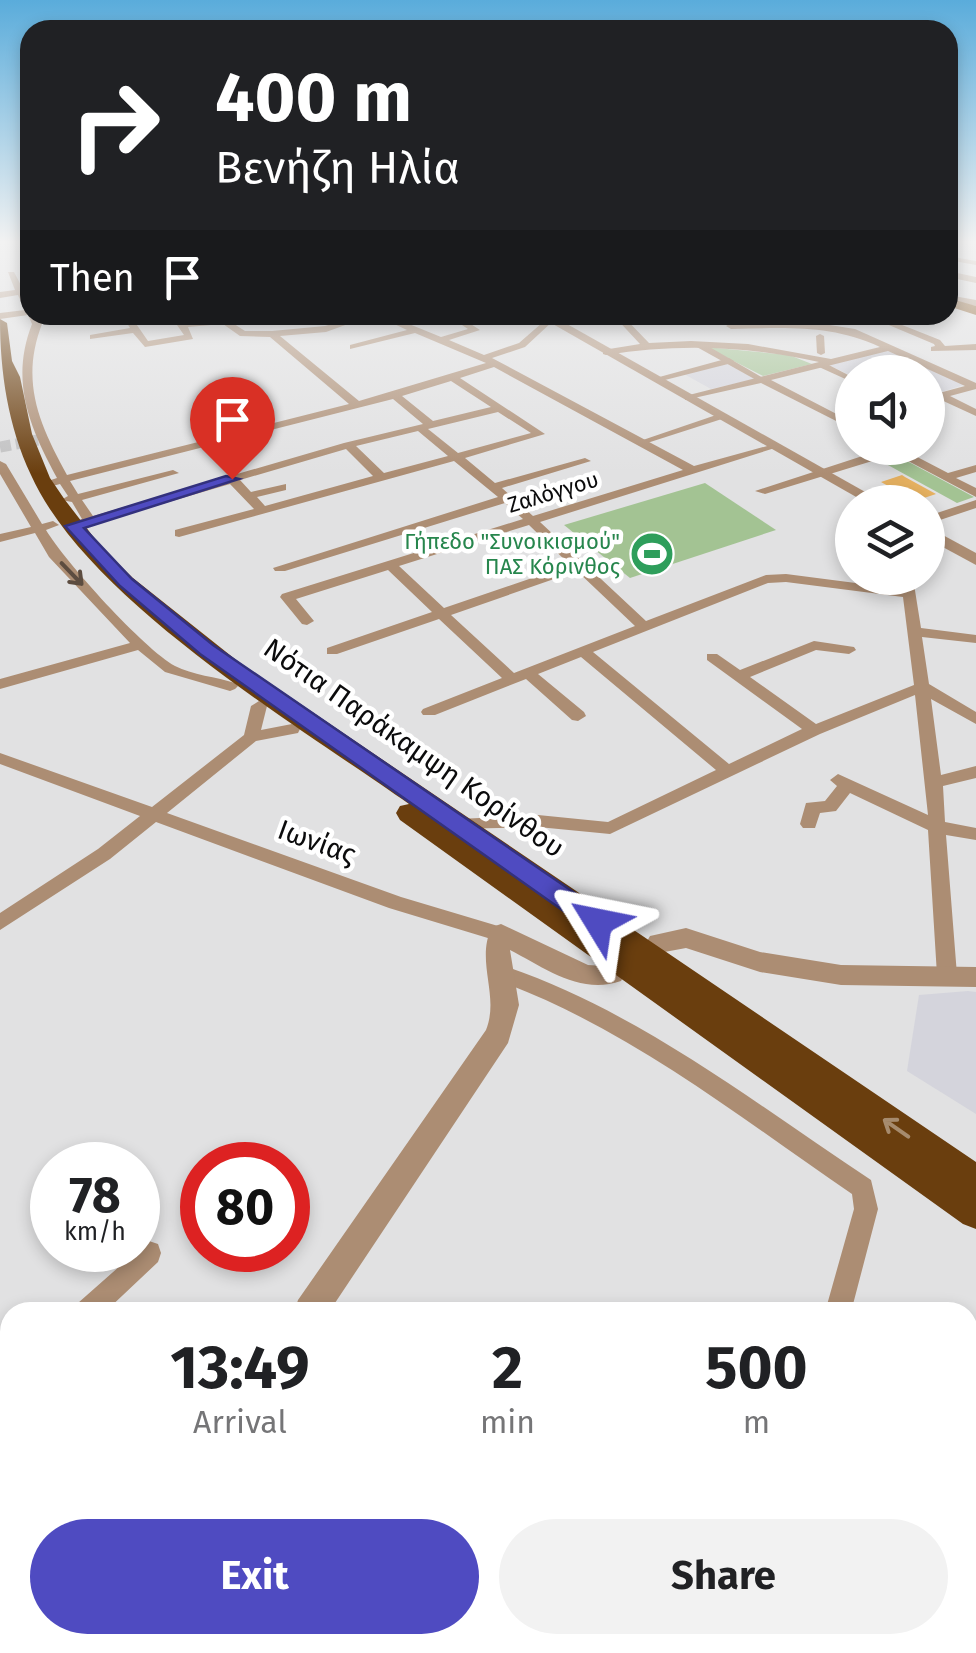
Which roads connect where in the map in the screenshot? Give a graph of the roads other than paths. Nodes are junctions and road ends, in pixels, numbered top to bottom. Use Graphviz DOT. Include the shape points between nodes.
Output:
graph roads {
  1 [pos="0,320"];
  2 [pos="36,325"];
  3 [pos="133,325"];
  4 [pos="186,325"];
  5 [pos="230,325"];
  6 [pos="338,325"];
  7 [pos="404,325"];
  8 [pos="467,325"];
  9 [pos="539,325"];
  10 [pos="560,325"];
  11 [pos="627,325"];
  12 [pos="881,325"];
  13 [pos="893,325"];
  14 [pos="731,326"];
  15 [pos="811,326"];
  16 [pos="136,330"];
  17 [pos="416,330"];
  18 [pos="855,332"];
  19 [pos="272,334"];
  20 [pos="820,336"];
  21 [pos="93,337"];
  22 [pos="441,340"];
  23 [pos="27,344"];
  24 [pos="698,344"];
  25 [pos="353,346"];
  26 [pos="647,346"];
  27 [pos="891,347"];
  28 [pos="942,348"];
  29 [pos="973,350"];
  30 [pos="606,352"];
  31 [pos="904,352"];
  32 [pos="2,359"];
  33 [pos="824,360"];
  34 [pos="489,361"];
  35 [pos="729,361"];
  36 [pos="835,368"];
  37 [pos="455,379"];
  38 [pos="657,379"];
  39 [pos="761,379"];
  40 [pos="975,386"];
  41 [pos="945,394"];
  42 [pos="395,395"];
  43 [pos="689,398"];
  44 [pos="15,401"];
  45 [pos="945,401"];
  46 [pos="357,405"];
  47 [pos="501,408"];
  48 [pos="976,413"];
  49 [pos="722,416"];
  50 [pos="835,416"];
  51 [pos="243,418"];
  52 [pos="425,426"];
  53 [pos="255,431"];
  54 [pos="641,442"];
  55 [pos="348,444"];
  56 [pos="774,445"];
  57 [pos="458,459"];
  58 [pos="585,461"];
  59 [pos="0,464"];
  60 [pos="840,465"];
  61 [pos="924,465"];
  62 [pos="976,468"];
  63 [pos="692,470"];
  64 [pos="820,471"];
  65 [pos="173,472"];
  66 [pos="381,477"];
  67 [pos="947,477"];
  68 [pos="232,479"];
  69 [pos="845,485"];
  70 [pos="282,487"];
  71 [pos="494,488"];
  72 [pos="761,491"];
  73 [pos="976,493"];
  74 [pos="248,496"];
  75 [pos="507,498"];
  76 [pos="976,504"];
  77 [pos="53,505"];
  78 [pos="262,510"];
  79 [pos="945,514"];
  80 [pos="529,520"];
  81 [pos="179,533"];
  82 [pos="0,538"];
  83 [pos="945,542"];
  84 [pos="353,545"];
  85 [pos="976,560"];
  86 [pos="579,566"];
  87 [pos="384,567"];
  88 [pos="280,568"];
  89 [pos="835,581"];
  90 [pos="910,595"];
  91 [pos="116,607"];
  92 [pos="443,613"];
  93 [pos="307,622"];
  94 [pos="642,625"];
  95 [pos="916,632"];
  96 [pos="976,639"];
  97 [pos="140,645"];
  98 [pos="582,650"];
  99 [pos="849,650"];
  100 [pos="332,651"];
  101 [pos="712,657"];
  102 [pos="519,675"];
  103 [pos="740,676"];
  104 [pos="0,684"];
  105 [pos="230,686"];
  106 [pos="922,688"];
  107 [pos="259,706"];
  108 [pos="429,712"];
  109 [pos="578,716"];
  110 [pos="976,719"];
  111 [pos="292,729"];
  112 [pos="814,730"];
  113 [pos="250,737"];
  114 [pos="0,758"];
  115 [pos="728,772"];
  116 [pos="976,772"];
  117 [pos="934,783"];
  118 [pos="156,814"];
  119 [pos="459,824"];
  120 [pos="808,824"];
  121 [pos="938,828"];
  122 [pos="976,834"];
  123 [pos="0,924"];
  124 [pos="501,934"];
  125 [pos="659,943"];
  126 [pos="501,974"];
  127 [pos="612,974"];
  128 [pos="947,975"];
  129 [pos="976,977"];
  130 [pos="976,1183"];
  131 [pos="976,1211"];
  132 [pos="129,1272"];
  133 [pos="98,1302"];
  134 [pos="317,1302"];
  135 [pos="841,1302"];
  1 -- 32 [label="highway, Νότια Παράκαμψη Κορίνθου"];
  2 -- 23 [label="street"];
  3 -- 16 [label="street"];
  4 -- 16 [label="street" via="190,337 145,344"];
  5 -- 19 [label="street" via="243,334"];
  6 -- 19 [label="street"];
  7 -- 17 [label="street"];
  8 -- 22 [label="street" via="475,330"];
  9 -- 34 [label="street" via="522,345"];
  10 -- 30 [label="street"];
  11 -- 26 [label="street"];
  12 -- 18 [label="street"];
  13 -- 28 [label="street"];
  14 -- 15 [label="street"];
  15 -- 18 [label="street"];
  15 -- 20 [label="street"];
  16 -- 21 [label="street"];
  17 -- 22 [label="street"];
  17 -- 25 [label="street"];
  18 -- 27 [label="street"];
  19 -- 46 [label="street"];
  20 -- 33 [label="street"];
  22 -- 34 [label="street"];
  23 -- 32 [label="street"];
  23 -- 44 [label="street"];
  24 -- 26 [label="street"];
  24 -- 33 [label="street"];
  24 -- 35 [label="street"];
  26 -- 30 [label="street"];
  27 -- 31 [label="street"];
  27 -- 33 [label="street"];
  28 -- 29 [label="street"];
  28 -- 31 [label="street"];
  30 -- 38 [label="street"];
  31 -- 40 [label="street"];
  32 -- 44 [label="highway, Νότια Παράκαμψη Κορίνθου"];
  33 -- 36 [label="street"];
  33 -- 39 [label="street"];
  34 -- 37 [label="street"];
  34 -- 54 [label="street"];
  35 -- 38 [label="street"];
  35 -- 39 [label="street"];
  37 -- 42 [label="street"];
  37 -- 47 [label="street"];
  38 -- 43 [label="street"];
  39 -- 43 [label="street"];
  39 -- 50 [label="street"];
  40 -- 41 [label="street"];
  42 -- 46 [label="street"];
  42 -- 52 [label="street"];
  43 -- 49 [label="street"];
  44 -- 77 [label="highway, Νότια Παράκαμψη Κορίνθου"];
  44 -- 77 [label="street" via="42,440"];
  45 -- 48 [label="street"];
  46 -- 53 [label="street"];
  47 -- 52 [label="street"];
  47 -- 57 [label="street" via="540,434"];
  49 -- 54 [label="street"];
  49 -- 56 [label="street"];
  51 -- 53 [label="street"];
  52 -- 55 [label="street"];
  52 -- 57 [label="street"];
  53 -- 77 [label="street"];
  54 -- 63 [label="street"];
  55 -- 66 [label="street"];
  55 -- 68 [label="street"];
  56 -- 63 [label="street, Ζαλόγγου"];
  56 -- 64 [label="street"];
  57 -- 66 [label="street"];
  57 -- 71 [label="street"];
  58 -- 71 [label="street"];
  59 -- 77 [label="street"];
  60 -- 64 [label="street"];
  61 -- 67 [label="street"];
  62 -- 67 [label="street"];
  63 -- 80 [label="street, Ζαλόγγου"];
  64 -- 69 [label="street"];
  64 -- 72 [label="street"];
  65 -- 77 [label="street"];
  66 -- 78 [label="street"];
  67 -- 73 [label="street"];
  68 -- 74 [label="street"];
  68 -- 77 [label="street"];
  70 -- 74 [label="street"];
  71 -- 75 [label="street"];
  74 -- 78 [label="street"];
  75 -- 80 [label="street"];
  75 -- 84 [label="street"];
  76 -- 79 [label="street"];
  77 -- 82 [label="street"];
  77 -- 91 [label="highway, Νότια Παράκαμψη Κορίνθου, one-way"];
  77 -- 119 [label="highway, Νότια Παράκαμψη Κορίνθου" via="179,629"];
  78 -- 81 [label="street"];
  80 -- 86 [label="street"];
  80 -- 87 [label="street, Ζαλόγγου"];
  83 -- 85 [label="street"];
  84 -- 87 [label="street"];
  84 -- 88 [label="street"];
  86 -- 92 [label="street"];
  86 -- 94 [label="street"];
  87 -- 92 [label="street"];
  87 -- 93 [label="street, Ζαλόγγου" via="287,598"];
  89 -- 94 [label="street" via="775,577"];
  90 -- 95 [label="street"];
  91 -- 97 [label="street"];
  91 -- 105 [label="highway, Νότια Παράκαμψη Κορίνθου"];
  92 -- 100 [label="street"];
  92 -- 102 [label="street"];
  94 -- 98 [label="street"];
  95 -- 96 [label="street"];
  95 -- 106 [label="street"];
  97 -- 104 [label="street"];
  97 -- 105 [label="street" via="170,670"];
  98 -- 102 [label="street"];
  98 -- 115 [label="street"];
  99 -- 103 [label="street" via="814,646"];
  101 -- 103 [label="street"];
  102 -- 108 [label="street"];
  102 -- 109 [label="street"];
  103 -- 112 [label="street"];
  105 -- 107 [label="highway, Νότια Παράκαμψη Κορίνθου"];
  106 -- 110 [label="street"];
  106 -- 112 [label="street"];
  106 -- 117 [label="street"];
  107 -- 111 [label="highway, Νότια Παράκαμψη Κορίνθου"];
  107 -- 113 [label="street"];
  111 -- 113 [label="street"];
  111 -- 131 [label="highway, Νότια Παράκαμψη Κορίνθου"];
  112 -- 115 [label="street"];
  113 -- 118 [label="street"];
  114 -- 118 [label="street, Ιωνίας"];
  115 -- 119 [label="street" via="610,828 538,820"];
  116 -- 117 [label="street"];
  117 -- 121 [label="street"];
  118 -- 123 [label="street"];
  118 -- 124 [label="street, Ιωνίας" via="396,903"];
  130 -- 119 [label="highway, Νότια Παράκαμψη Κορίνθου, one-way"];
  120 -- 121 [label="street" via="812,807 830,806 843,782"];
  121 -- 122 [label="street"];
  121 -- 128 [label="street"];
  124 -- 126 [label="street" via="495,954"];
  124 -- 127 [label="street, Ιωνίας" via="585,976"];
  125 -- 128 [label="street" via="686,938 760,962 842,975"];
  126 -- 134 [label="street" via="508,1006 498,1035"];
  126 -- 135 [label="street" via="647,1042 864,1188 866,1209"];
  128 -- 129 [label="street"];
  132 -- 133 [label="street"];
}
